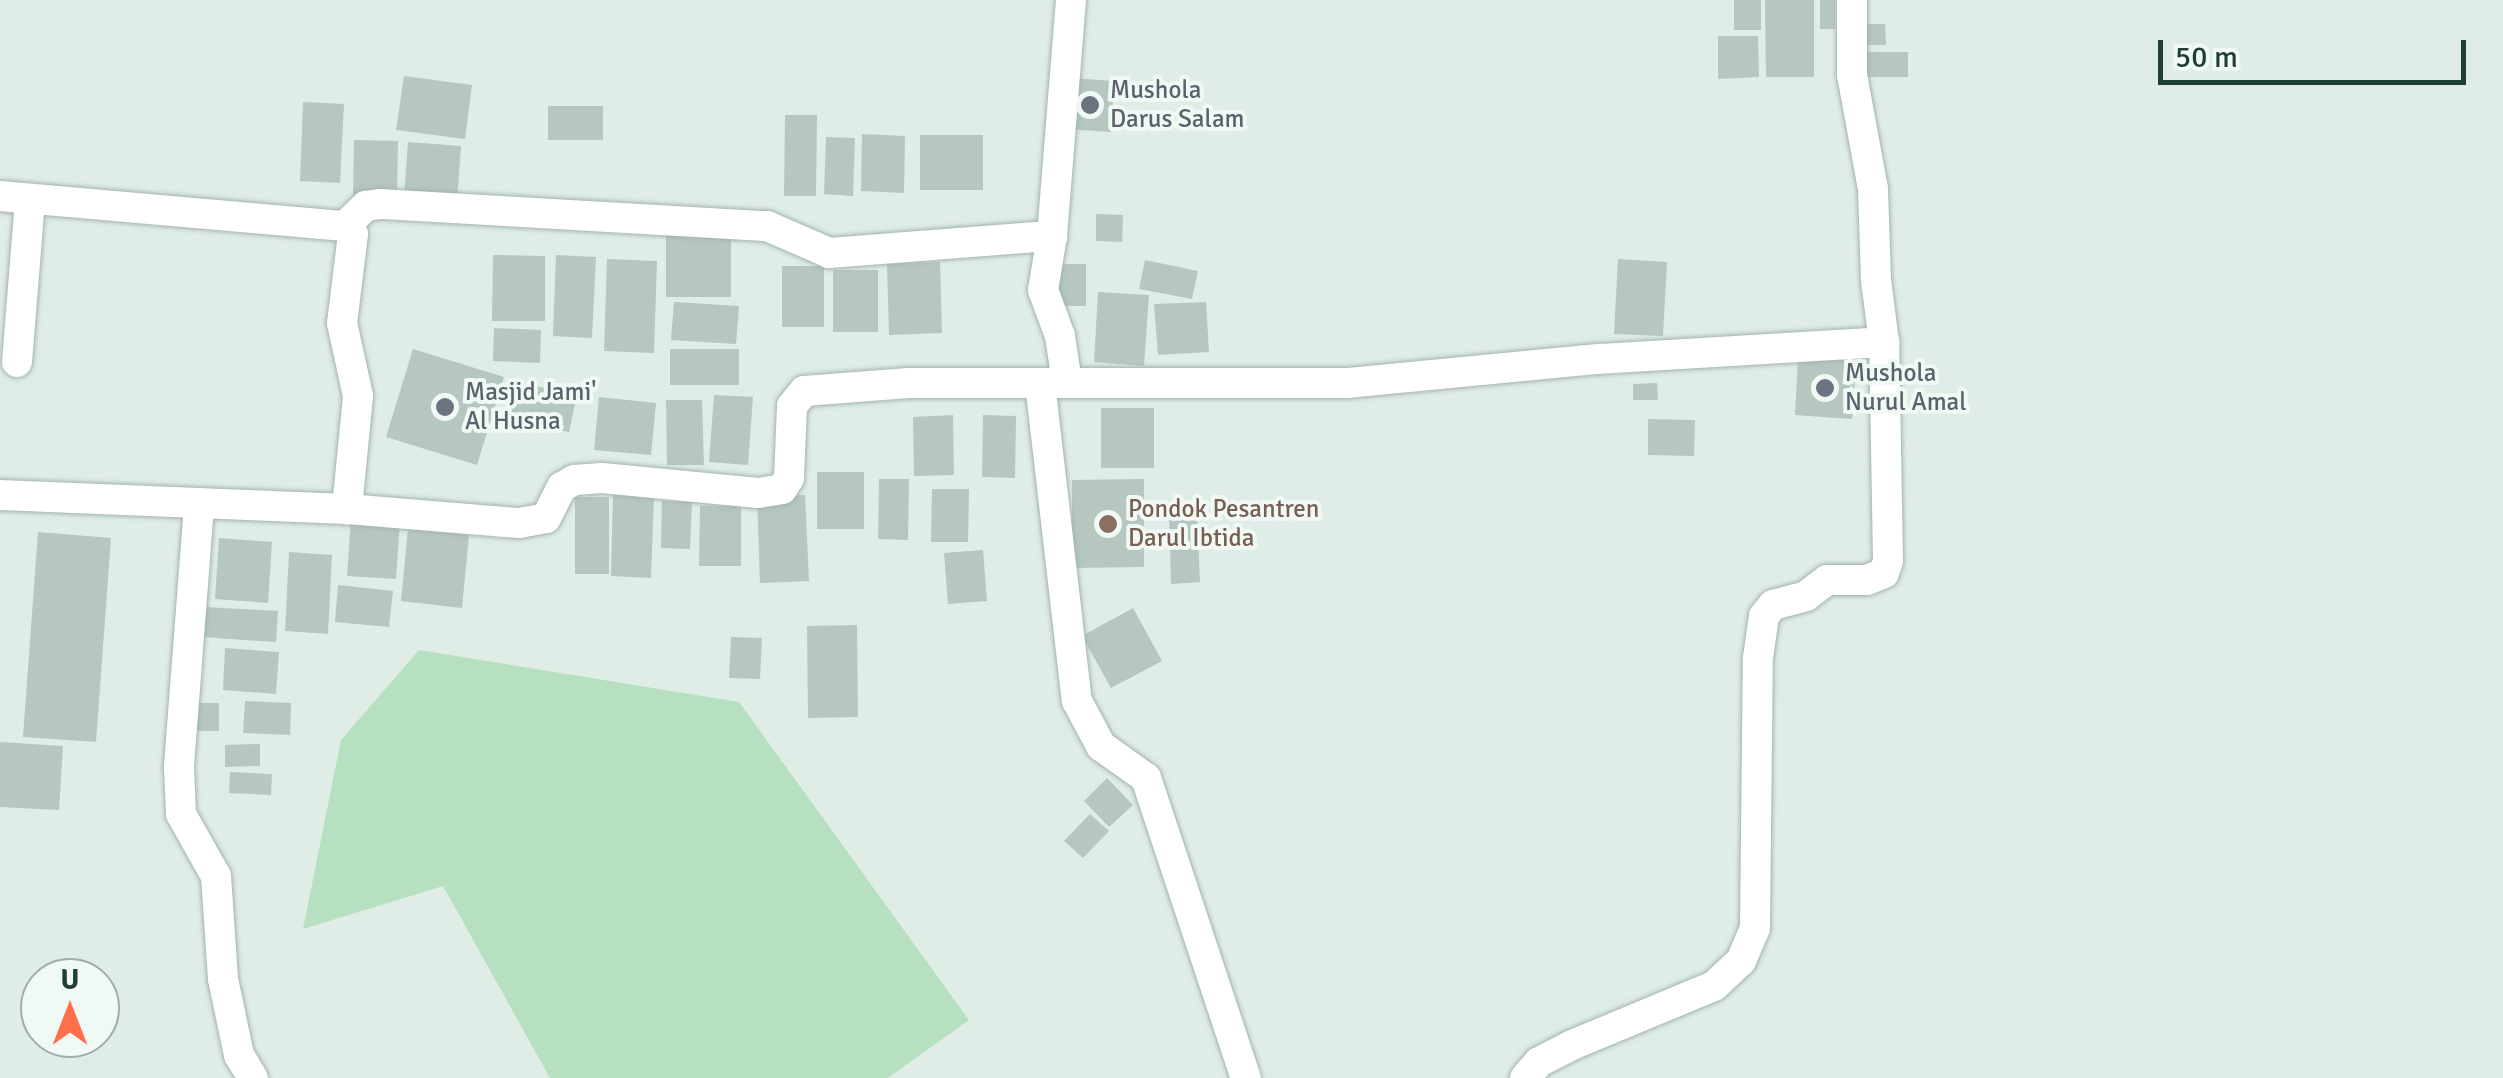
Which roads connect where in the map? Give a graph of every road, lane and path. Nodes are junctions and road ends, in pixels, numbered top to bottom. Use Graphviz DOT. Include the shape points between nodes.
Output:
graph roads {
  1 [pos="1070,0"];
  2 [pos="1852,0"];
  3 [pos="15,199"];
  4 [pos="345,226"];
  5 [pos="1052,236"];
  6 [pos="1884,342"];
  7 [pos="17,362"];
  8 [pos="1054,382"];
  9 [pos="0,496"];
  10 [pos="199,506"];
  11 [pos="346,509"];
  12 [pos="253,1078"];
  13 [pos="1246,1078"];
  14 [pos="1525,1078"];
  1 -- 5 [label="street"];
  2 -- 6 [label="street" via="1852,74 1873,189"];
  3 -- 4 [label="street"];
  3 -- 7 [label="street"];
  4 -- 5 [label="street" via="366,206 380,204 767,226 829,253"];
  4 -- 11 [label="street" via="353,234 342,323 358,396"];
  5 -- 8 [label="street" via="1043,290 1060,336"];
  6 -- 8 [label="street" via="1348,382"];
  6 -- 14 [label="street" via="1884,573 1826,580 1764,616 1755,928 1741,961 1714,986 1572,1045 1539,1062"];
  8 -- 11 [label="street" via="804,391 792,406 789,478 782,488 758,493 602,478 574,480 562,487 546,518 519,523"];
  8 -- 13 [label="street" via="1078,702 1101,746 1146,778"];
  9 -- 10 [label="street"];
  10 -- 11 [label="street"];
  10 -- 12 [label="street" via="180,814 216,876 224,980 239,1055"];
}
